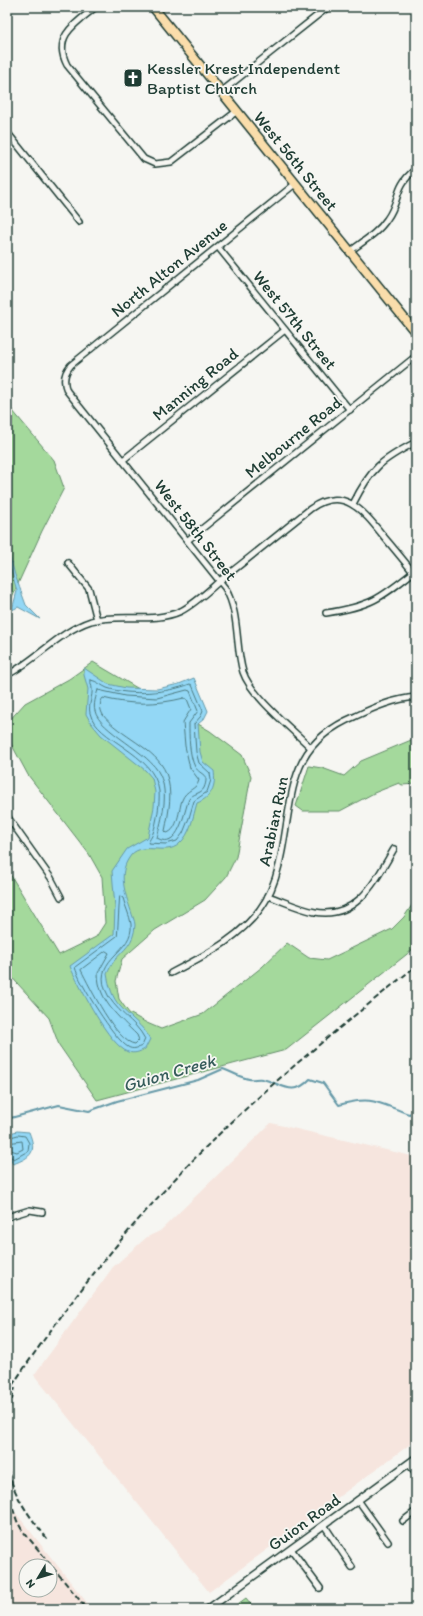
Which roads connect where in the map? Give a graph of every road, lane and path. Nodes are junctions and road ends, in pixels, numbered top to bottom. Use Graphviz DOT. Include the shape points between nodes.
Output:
graph roads {
  1 [pos="96,7"];
  2 [pos="153,7"];
  3 [pos="328,7"];
  4 [pos="222,92"];
  5 [pos="236,111"];
  6 [pos="7,132"];
  7 [pos="416,169"];
  8 [pos="296,184"];
  9 [pos="79,222"];
  10 [pos="218,247"];
  11 [pos="349,252"];
  12 [pos="285,330"];
  13 [pos="416,333"];
  14 [pos="416,356"];
  15 [pos="64,378"];
  16 [pos="350,410"];
  17 [pos="416,442"];
  18 [pos="123,460"];
  19 [pos="353,504"];
  20 [pos="188,540"];
  21 [pos="68,563"];
  22 [pos="415,572"];
  23 [pos="220,582"];
  24 [pos="326,613"];
  25 [pos="97,620"];
  26 [pos="7,675"];
  27 [pos="416,697"];
  28 [pos="310,747"];
  29 [pos="7,816"];
  30 [pos="394,849"];
  31 [pos="268,896"];
  32 [pos="61,897"];
  33 [pos="172,973"];
  34 [pos="42,1212"];
  35 [pos="7,1217"];
  36 [pos="416,1458"];
  37 [pos="409,1464"];
  38 [pos="416,1472"];
  39 [pos="358,1500"];
  40 [pos="416,1511"];
  41 [pos="403,1520"];
  42 [pos="324,1525"];
  43 [pos="388,1542"];
  44 [pos="291,1549"];
  45 [pos="352,1567"];
  46 [pos="320,1588"];
  47 [pos="208,1609"];
  1 -- 5 [label="street" via="70,28 62,44 63,54 67,65 142,158 155,164 174,160"];
  2 -- 4 [label="main road, West 56th Street"];
  3 -- 4 [label="street"];
  4 -- 5 [label="main road, West 56th Street"];
  5 -- 8 [label="main road, West 56th Street"];
  6 -- 9 [label="street"];
  7 -- 11 [label="street" via="399,188 392,211 384,223"];
  8 -- 10 [label="street, North Alton Avenue"];
  8 -- 11 [label="main road, West 56th Street"];
  10 -- 12 [label="street, West 57th Street"];
  10 -- 15 [label="street, North Alton Avenue" via="71,366"];
  11 -- 13 [label="main road, West 56th Street"];
  12 -- 16 [label="street, West 57th Street"];
  12 -- 18 [label="street, Manning Road"];
  14 -- 16 [label="street, Melbourne Road"];
  15 -- 18 [label="street, West 58th Street" via="68,391"];
  16 -- 20 [label="street, Melbourne Road"];
  17 -- 19 [label="street" via="388,457 375,468"];
  18 -- 20 [label="street, West 58th Street"];
  19 -- 22 [label="street" via="364,511"];
  19 -- 23 [label="street" via="331,500 315,506"];
  20 -- 23 [label="street, West 58th Street"];
  21 -- 25 [label="street" via="89,589"];
  22 -- 24 [label="street" via="371,603"];
  23 -- 25 [label="street" via="191,605 172,614"];
  23 -- 28 [label="street, West 58th Street" via="231,601 243,670 250,686"];
  25 -- 26 [label="street" via="63,634"];
  27 -- 28 [label="street, Arabian Run" via="390,702 341,722 324,733"];
  28 -- 31 [label="street, Arabian Run" via="298,772 279,866"];
  29 -- 32 [label="street" via="51,878"];
  30 -- 31 [label="street" via="365,894 343,910 314,912"];
  31 -- 33 [label="street, Arabian Run" via="255,916 236,933 207,954"];
  34 -- 35 [label="street" via="30,1210"];
  36 -- 37 [label="street, Guion Road"];
  37 -- 38 [label="street"];
  37 -- 39 [label="street, Guion Road"];
  39 -- 42 [label="street, Guion Road"];
  39 -- 43 [label="street"];
  40 -- 41 [label="street"];
  42 -- 44 [label="street, Guion Road"];
  42 -- 45 [label="street"];
  44 -- 46 [label="street"];
  44 -- 47 [label="street, Guion Road"];
}
